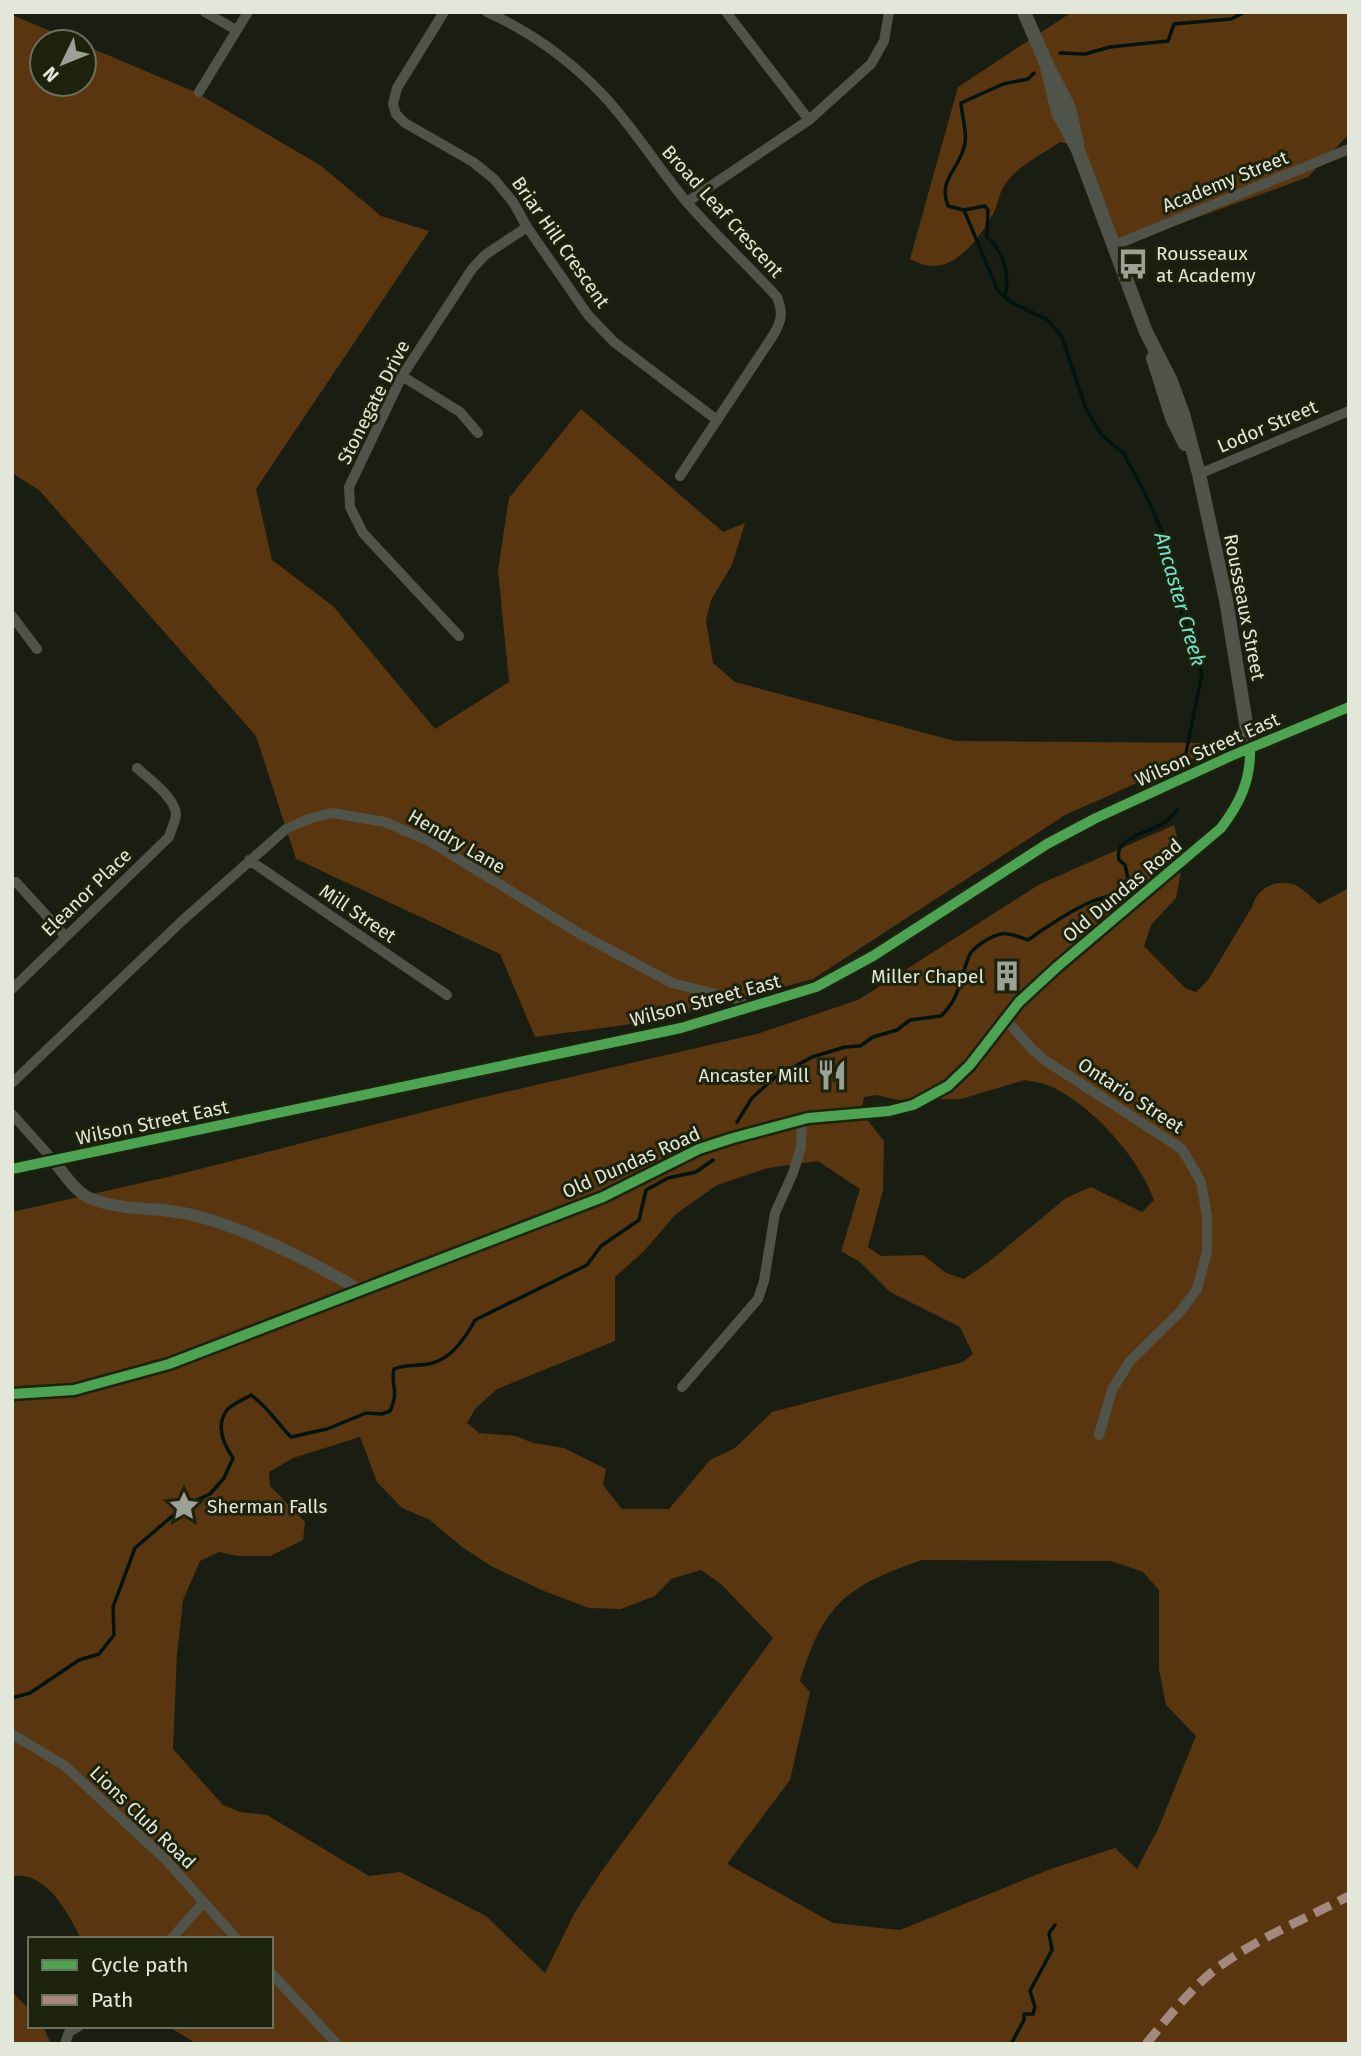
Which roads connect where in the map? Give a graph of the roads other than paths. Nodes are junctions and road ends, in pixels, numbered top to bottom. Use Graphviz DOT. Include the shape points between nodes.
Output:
graph roads {
  1 [pos="205,12"];
  2 [pos="248,12"];
  3 [pos="444,12"];
  4 [pos="487,12"];
  5 [pos="726,12"];
  6 [pos="889,12"];
  7 [pos="1024,12"];
  8 [pos="236,30"];
  9 [pos="199,92"];
  10 [pos="809,120"];
  11 [pos="1349,149"];
  12 [pos="687,202"];
  13 [pos="527,227"];
  14 [pos="1115,245"];
  15 [pos="402,376"];
  16 [pos="1349,411"];
  17 [pos="717,420"];
  18 [pos="478,433"];
  19 [pos="1199,474"];
  20 [pos="680,476"];
  21 [pos="12,616"];
  22 [pos="459,636"];
  23 [pos="37,649"];
  24 [pos="1349,707"];
  25 [pos="1250,748"];
  26 [pos="136,768"];
  27 [pos="249,860"];
  28 [pos="16,882"];
  29 [pos="65,936"];
  30 [pos="12,989"];
  31 [pos="447,995"];
  32 [pos="747,1009"];
  33 [pos="1005,1019"];
  34 [pos="12,1083"];
  35 [pos="12,1114"];
  36 [pos="802,1119"];
  37 [pos="54,1161"];
  38 [pos="12,1169"];
  39 [pos="360,1290"];
  40 [pos="682,1387"];
  41 [pos="12,1394"];
  42 [pos="1099,1435"];
  43 [pos="12,1734"];
  44 [pos="203,1903"];
  45 [pos="173,1937"];
  46 [pos="235,1937"];
  47 [pos="273,1975"];
  48 [pos="76,2028"];
  49 [pos="65,2044"];
  50 [pos="337,2044"];
  1 -- 8 [label="street"];
  2 -- 8 [label="street"];
  3 -- 13 [label="street, Briar Hill Crescent" via="397,88 396,114 494,179"];
  4 -- 12 [label="street, Broad Leaf Crescent" via="543,43 581,74 604,96"];
  5 -- 10 [label="street"];
  6 -- 10 [label="street" via="884,41 871,64"];
  7 -- 14 [label="main road, Rousseaux Street" via="1069,108 1078,150"];
  8 -- 9 [label="street"];
  10 -- 12 [label="street"];
  11 -- 14 [label="street, Academy Street"];
  12 -- 17 [label="street, Broad Leaf Crescent" via="777,297 782,309 775,334"];
  13 -- 15 [label="street, Stonegate Drive" via="472,269"];
  13 -- 17 [label="street, Briar Hill Crescent" via="588,315 614,342"];
  14 -- 19 [label="main road, Rousseaux Street" via="1146,332 1183,414"];
  15 -- 18 [label="street" via="460,412"];
  15 -- 22 [label="street, Stonegate Drive" via="349,487 349,507 363,533"];
  16 -- 19 [label="street, Lodor Street"];
  17 -- 20 [label="street, Broad Leaf Crescent"];
  19 -- 25 [label="main road, Rousseaux Street"];
  21 -- 23 [label="street"];
  24 -- 25 [label="main road, Wilson Street East"];
  25 -- 32 [label="main road, Wilson Street East" via="1047,844 845,973"];
  25 -- 33 [label="street, Old Dundas Road" via="1246,783 1221,828 1057,967"];
  26 -- 29 [label="street, Eleanor Place" via="163,791 176,814 169,837"];
  27 -- 31 [label="street, Mill Street"];
  27 -- 32 [label="street, Hendry Lane" via="286,829 311,818 332,813 386,821 431,842 528,903 672,983 740,1000"];
  27 -- 34 [label="street, Hendry Lane"];
  28 -- 29 [label="street"];
  29 -- 30 [label="street, Eleanor Place"];
  32 -- 37 [label="main road, Wilson Street East" via="681,1028"];
  33 -- 36 [label="street, Old Dundas Road" via="948,1086 913,1105"];
  33 -- 42 [label="street, Ontario Street" via="1046,1061 1182,1149 1201,1182 1207,1252 1197,1289 1130,1361 1112,1390"];
  35 -- 37 [label="street"];
  36 -- 39 [label="street, Old Dundas Road" via="699,1149 603,1196"];
  36 -- 40 [label="street" via="801,1147 775,1213 758,1299"];
  37 -- 38 [label="main road, Wilson Street East"];
  37 -- 39 [label="street" via="89,1198 188,1214 245,1233"];
  39 -- 41 [label="street, Old Dundas Road" via="169,1364 74,1390"];
  43 -- 44 [label="street, Lions Club Road" via="65,1766 165,1858"];
  44 -- 45 [label="street"];
  44 -- 46 [label="street, Lions Club Road"];
  47 -- 50 [label="street"];
  48 -- 49 [label="street"];
}
